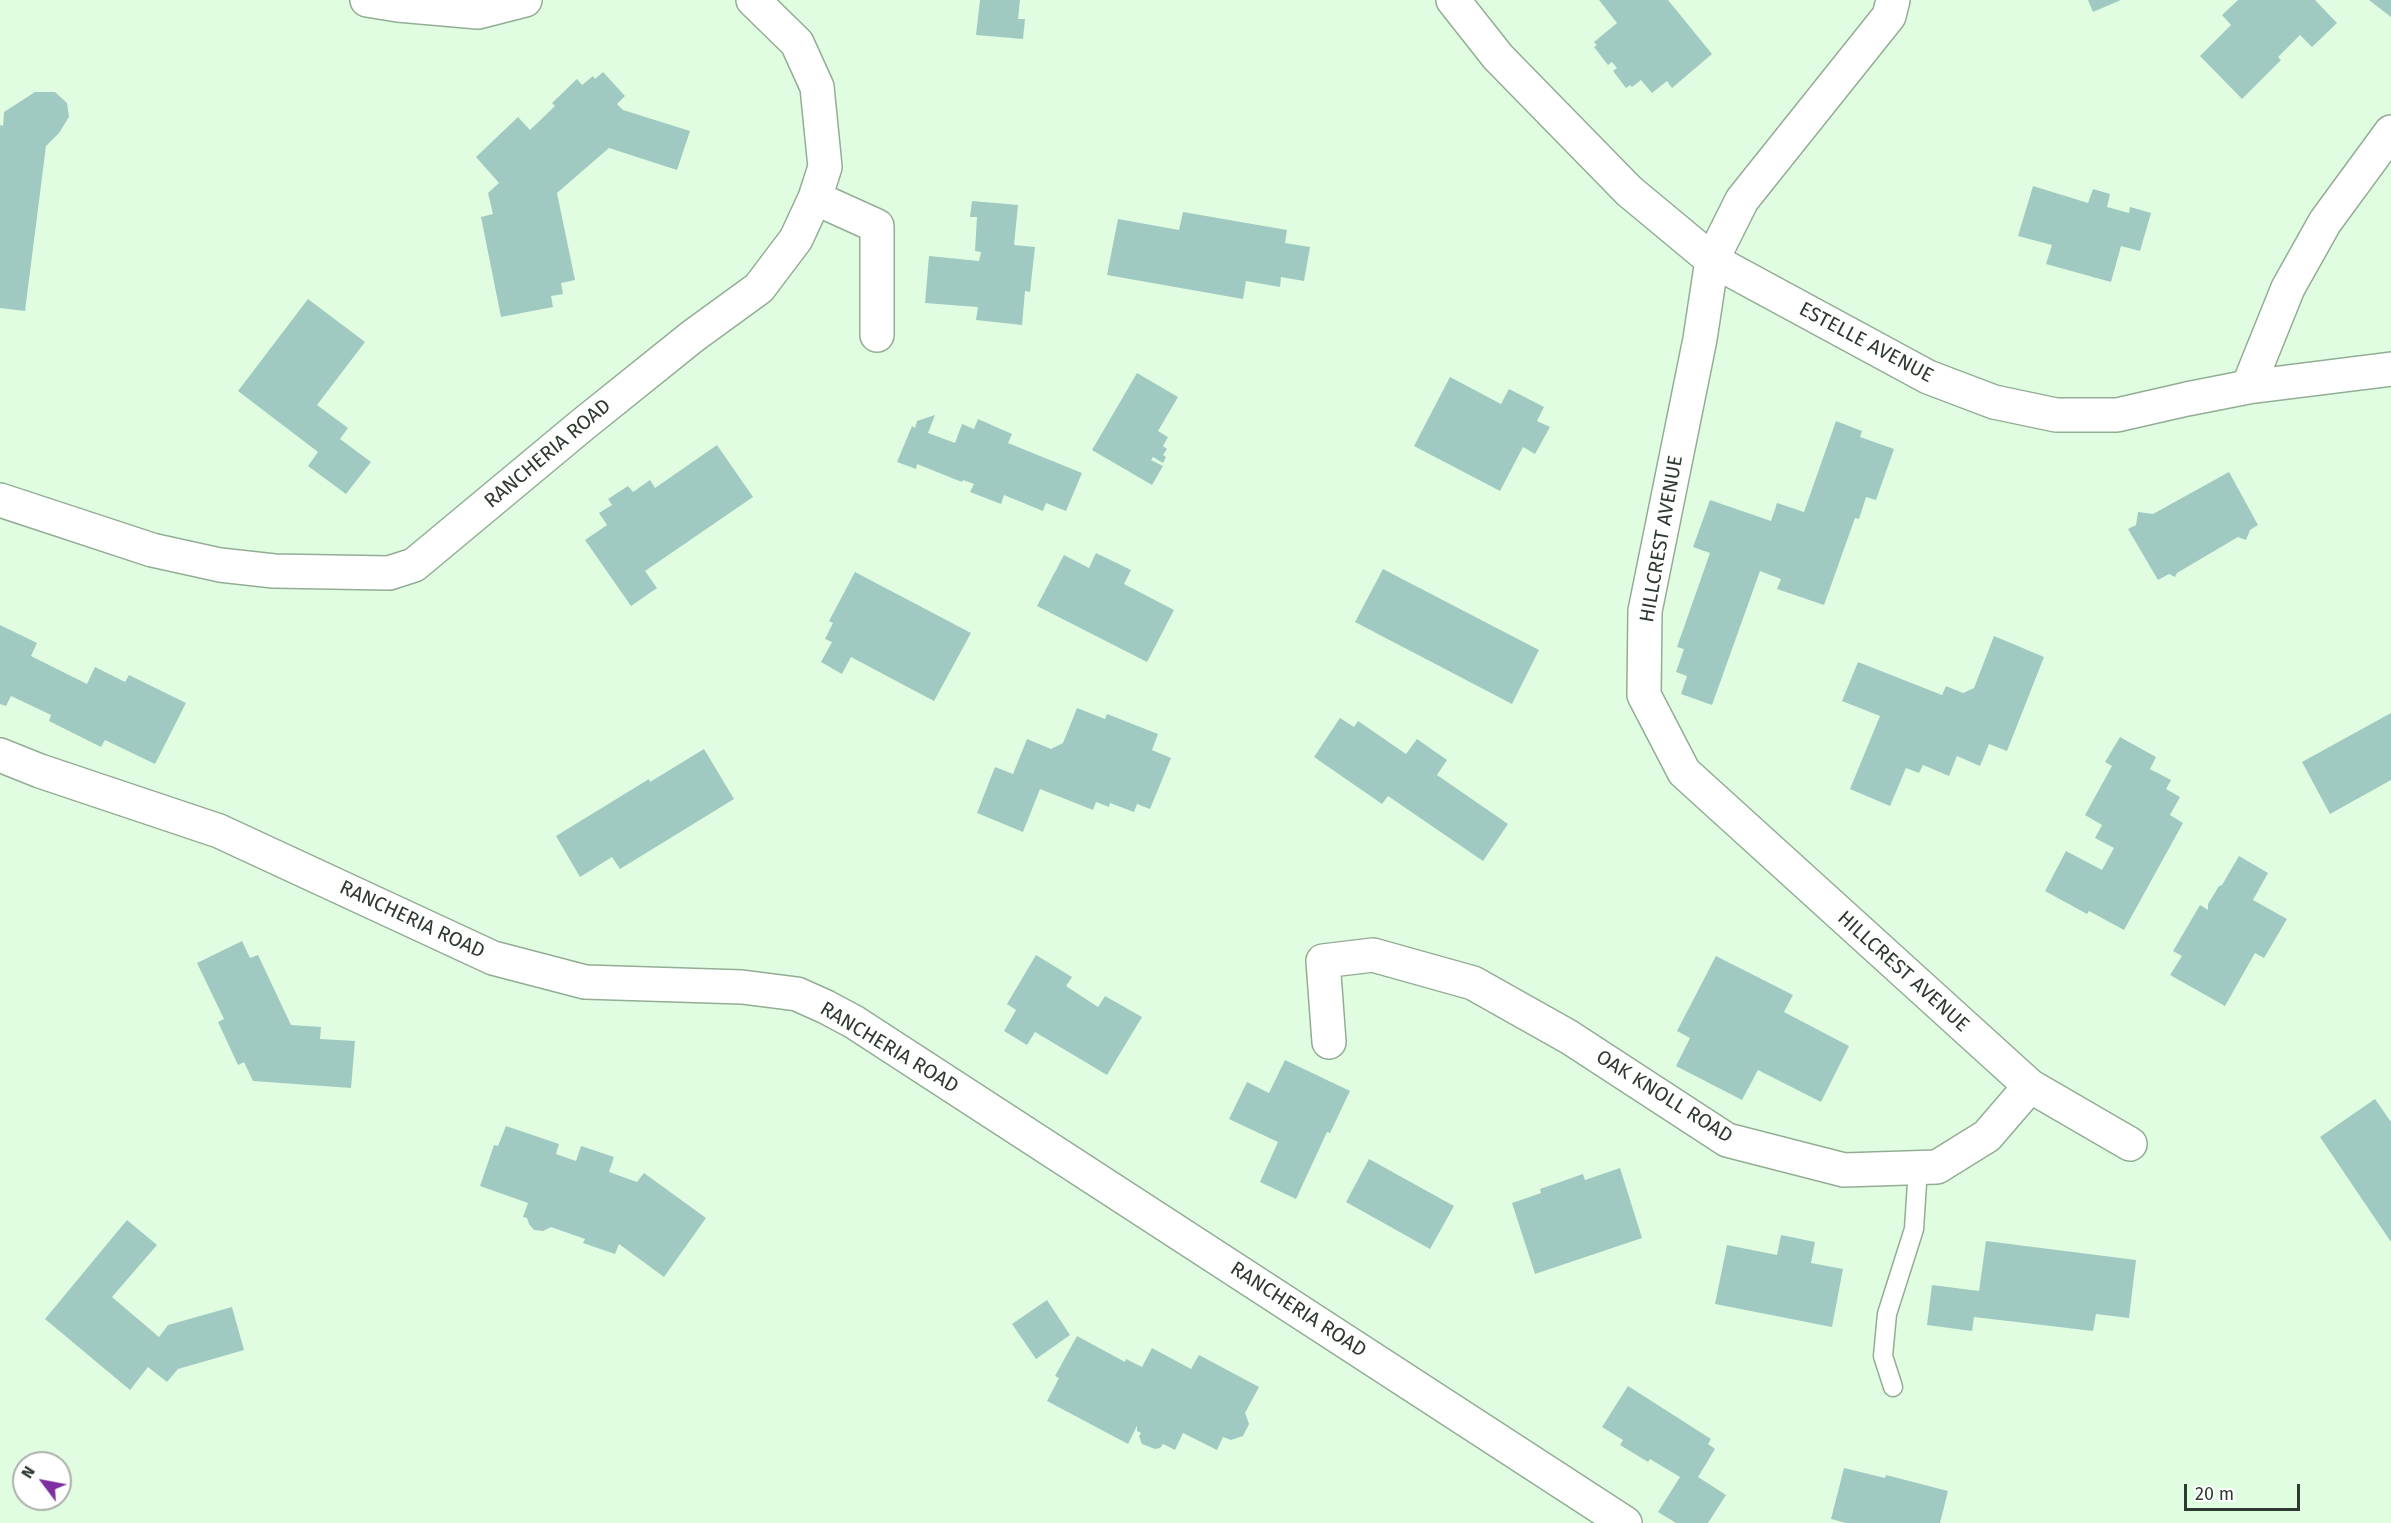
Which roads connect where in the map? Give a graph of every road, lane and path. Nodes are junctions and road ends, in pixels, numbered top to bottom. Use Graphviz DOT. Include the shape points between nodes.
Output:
graph roads {
  1 [pos="368,0"];
  2 [pos="525,0"];
  3 [pos="753,0"];
  4 [pos="1453,0"];
  5 [pos="1893,0"];
  6 [pos="2391,132"];
  7 [pos="815,198"];
  8 [pos="1712,260"];
  9 [pos="878,335"];
  10 [pos="2391,369"];
  11 [pos="2248,387"];
  12 [pos="0,500"];
  13 [pos="0,755"];
  14 [pos="1329,1042"];
  15 [pos="2030,1086"];
  16 [pos="2130,1143"];
  17 [pos="1918,1168"];
  18 [pos="1893,1387"];
  19 [pos="1625,1523"];
  1 -- 2 [label="street" via="478,12"];
  3 -- 7 [label="street, RANCHERIA ROAD" via="796,42 817,87 825,167"];
  4 -- 8 [label="street, ESTELLE AVENUE" via="1498,57 1629,190"];
  5 -- 8 [label="street, HILLCREST AVENUE" via="1889,16 1742,200"];
  6 -- 11 [label="street" via="2325,222 2288,288"];
  7 -- 9 [label="street" via="877,226"];
  7 -- 12 [label="street, RANCHERIA ROAD" via="796,239 759,288 591,418 414,566 389,573 274,572 220,566 152,550"];
  8 -- 11 [label="street, ESTELLE AVENUE" via="1928,377 1994,402 2056,415 2118,415"];
  8 -- 15 [label="street, HILLCREST AVENUE" via="1646,611 1644,695 1684,772"];
  10 -- 11 [label="street, ESTELLE AVENUE"];
  13 -- 19 [label="street, RANCHERIA ROAD" via="219,831 493,958 585,982 742,987 797,994 825,1007 854,1022"];
  14 -- 17 [label="street, OAK KNOLL ROAD" via="1323,961 1373,955 1473,983 1569,1037 1727,1140 1844,1170"];
  15 -- 16 [label="street"];
  15 -- 17 [label="street, OAK KNOLL ROAD" via="1987,1136 1937,1167"];
  17 -- 18 [label="lane" via="1914,1229 1887,1314 1883,1356"];
}
